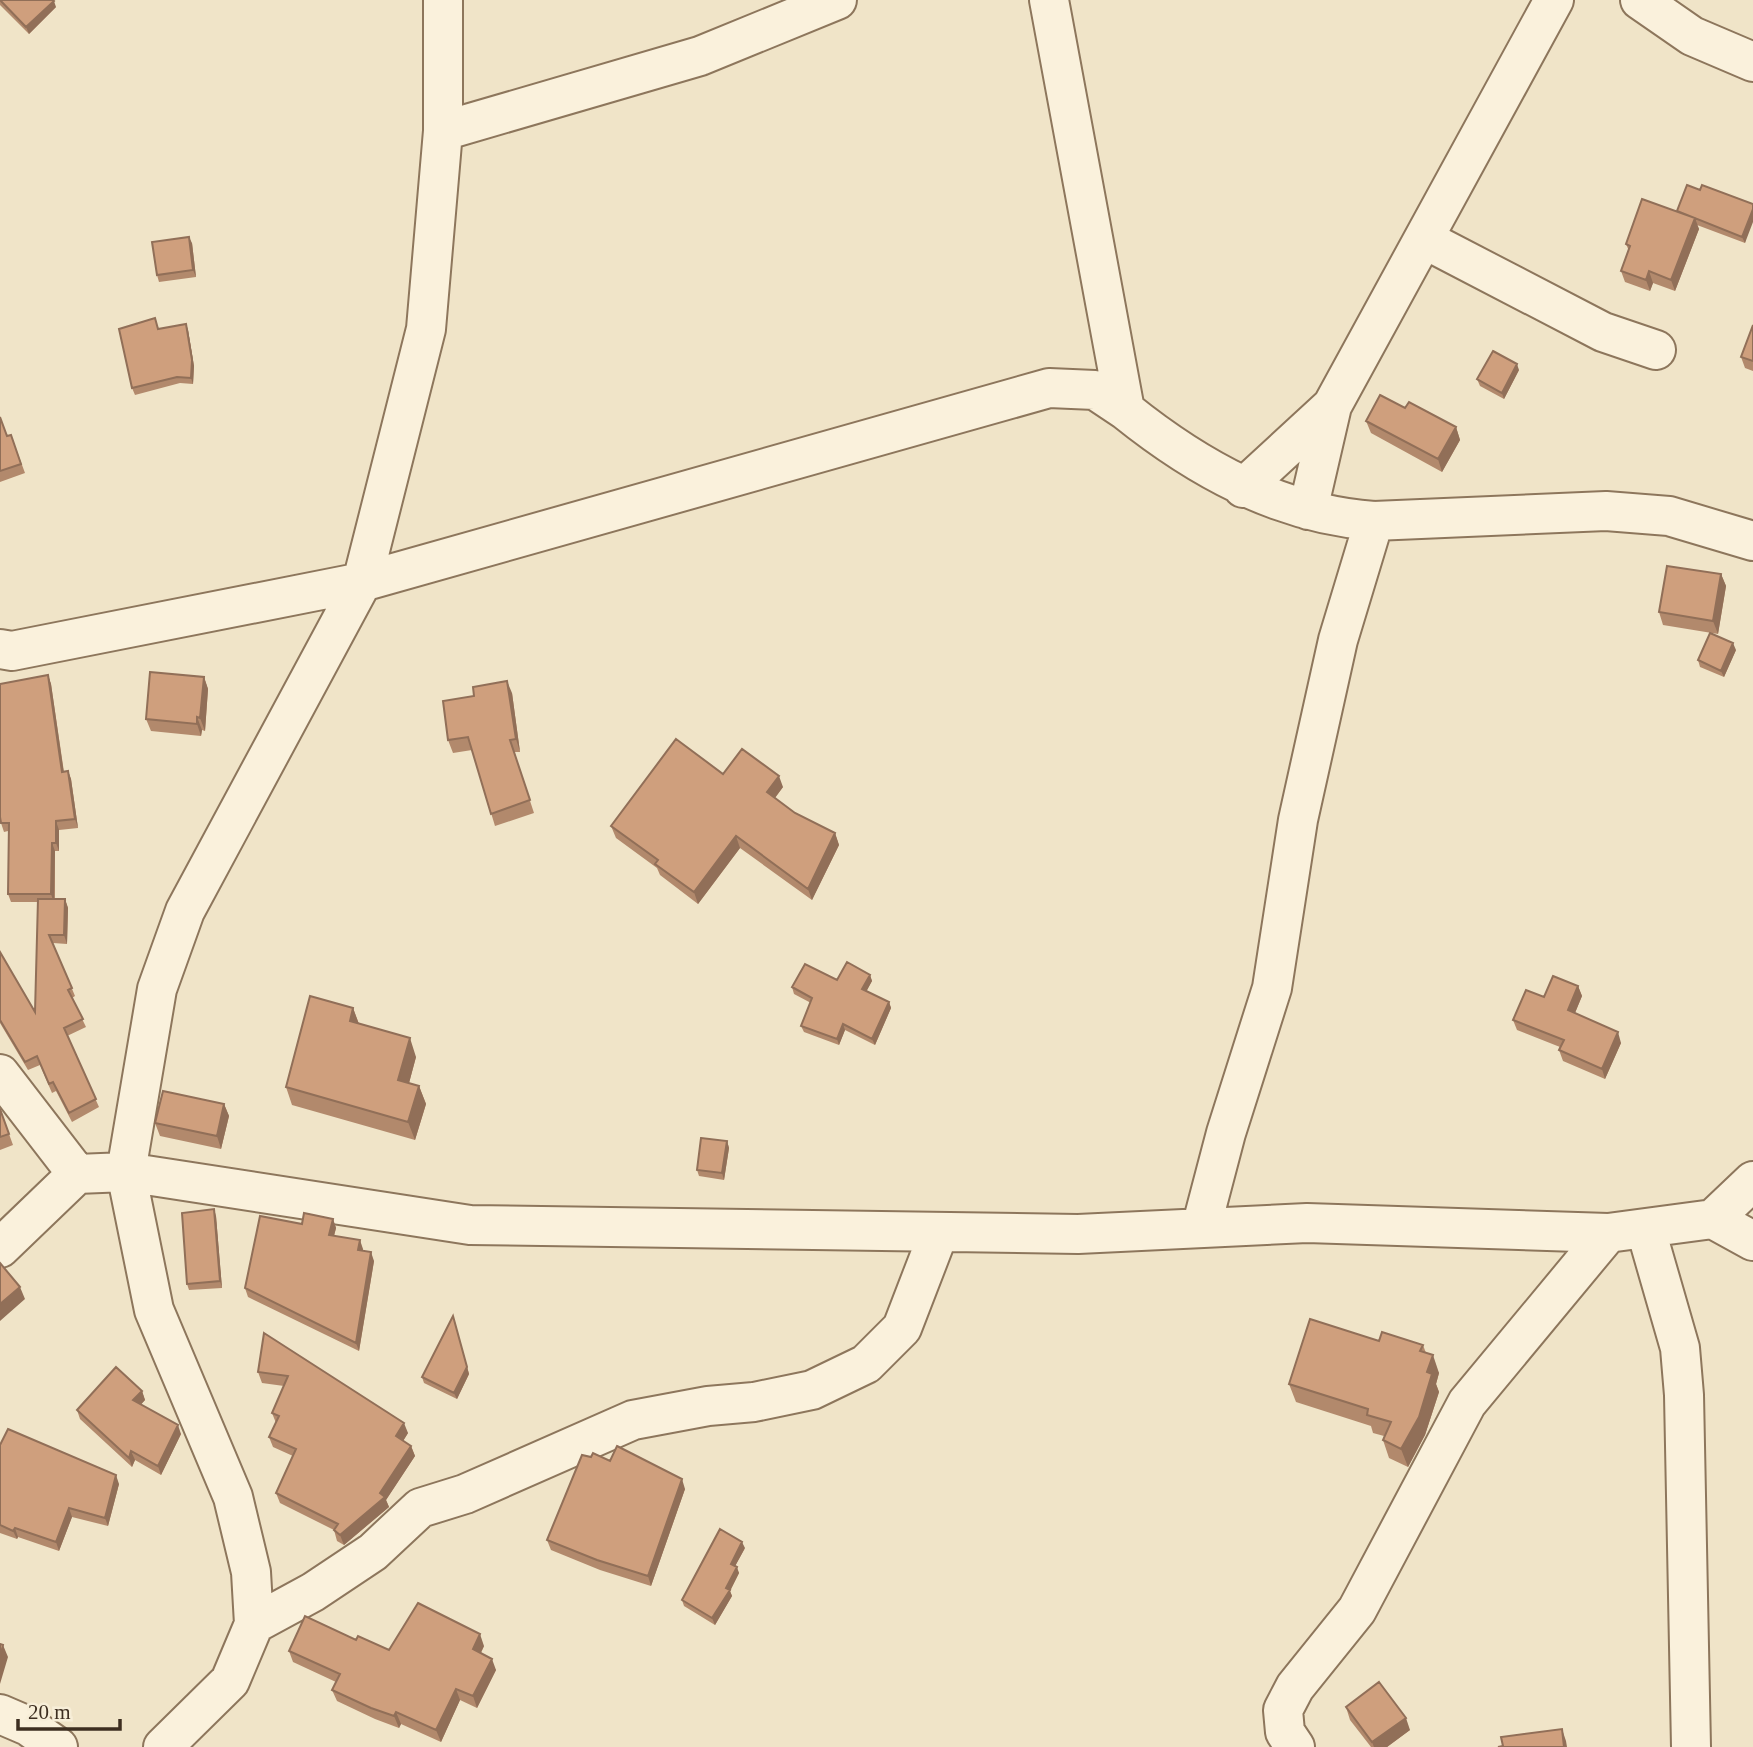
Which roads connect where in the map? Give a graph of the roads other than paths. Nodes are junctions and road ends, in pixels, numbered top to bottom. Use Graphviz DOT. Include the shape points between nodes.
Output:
graph roads {
  1 [pos="443,0"];
  2 [pos="837,0"];
  3 [pos="1049,0"];
  4 [pos="1554,0"];
  5 [pos="1640,0"];
  6 [pos="1753,62"];
  7 [pos="443,131"];
  8 [pos="1424,239"];
  9 [pos="1656,350"];
  10 [pos="1332,406"];
  11 [pos="1125,410"];
  12 [pos="1243,488"];
  13 [pos="1308,510"];
  14 [pos="1374,521"];
  15 [pos="1753,541"];
  16 [pos="362,582"];
  17 [pos="0,649"];
  18 [pos="0,1074"];
  19 [pos="126,1172"];
  20 [pos="77,1174"];
  21 [pos="1753,1181"];
  22 [pos="1713,1219"];
  23 [pos="1201,1228"];
  24 [pos="1646,1230"];
  25 [pos="939,1233"];
  26 [pos="1608,1233"];
  27 [pos="1753,1241"];
  28 [pos="0,1248"];
  29 [pos="254,1624"];
  30 [pos="0,1714"];
  31 [pos="58,1747"];
  32 [pos="163,1747"];
  33 [pos="1295,1747"];
  34 [pos="1691,1747"];
  1 -- 7 [label="street"];
  2 -- 7 [label="street" via="700,57"];
  3 -- 11 [label="street"];
  4 -- 8 [label="street"];
  5 -- 6 [label="street" via="1692,36"];
  7 -- 16 [label="street" via="426,329"];
  8 -- 9 [label="street" via="1603,332"];
  8 -- 10 [label="street"];
  10 -- 12 [label="street"];
  10 -- 13 [label="street"];
  11 -- 12 [label="street" via="1160,438"];
  11 -- 16 [label="street" via="1095,390 1049,388"];
  12 -- 13 [label="street"];
  13 -- 14 [label="street"];
  14 -- 15 [label="street" via="1606,511 1668,516"];
  14 -- 23 [label="street" via="1338,640 1298,820 1272,988"];
  16 -- 17 [label="street"];
  16 -- 19 [label="street" via="185,911 157,989"];
  18 -- 20 [label="street"];
  19 -- 20 [label="street"];
  19 -- 25 [label="street" via="470,1225"];
  19 -- 29 [label="street" via="154,1310 233,1497 251,1572"];
  20 -- 28 [label="street"];
  21 -- 22 [label="street"];
  22 -- 24 [label="street"];
  22 -- 27 [label="street"];
  23 -- 25 [label="street" via="1078,1234"];
  23 -- 26 [label="street" via="1307,1223"];
  24 -- 26 [label="street"];
  24 -- 34 [label="street" via="1680,1348"];
  25 -- 29 [label="street" via="902,1328 866,1364 812,1390 632,1420 465,1494 420,1508 373,1552"];
  26 -- 33 [label="street" via="1467,1403 1357,1610 1295,1687 1283,1710 1286,1732"];
  29 -- 32 [label="street" via="230,1681"];
  30 -- 31 [label="street"];
}
